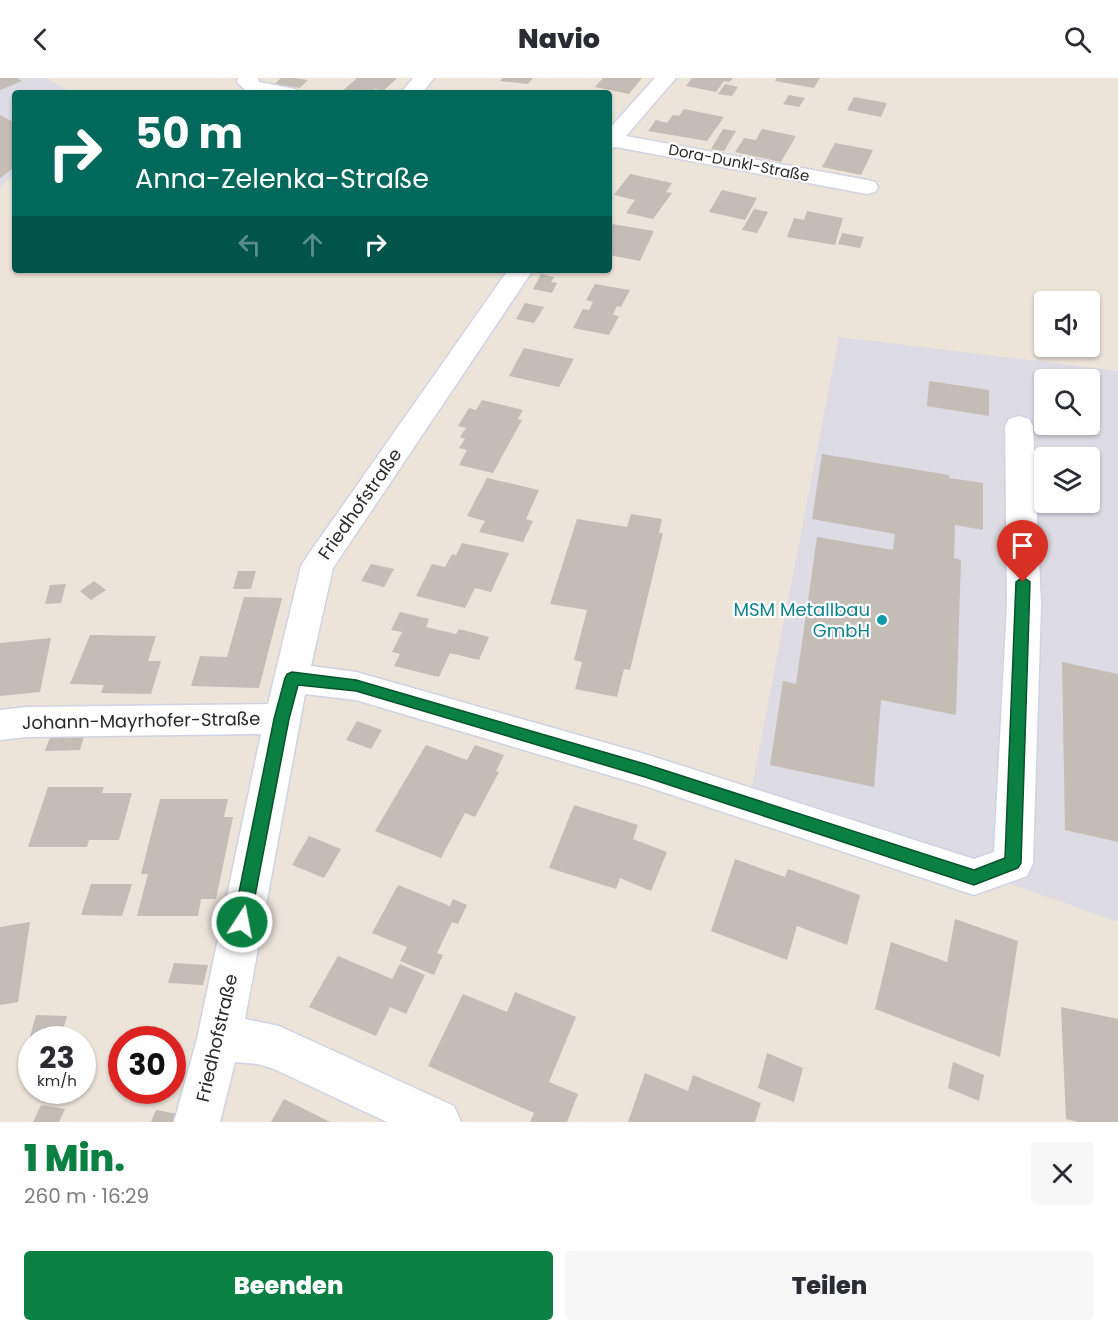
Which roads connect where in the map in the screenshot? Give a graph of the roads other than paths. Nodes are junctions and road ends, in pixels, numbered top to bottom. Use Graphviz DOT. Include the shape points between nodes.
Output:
graph roads {
  1 [pos="424,78"];
  2 [pos="666,78"];
  3 [pos="247,80"];
  4 [pos="270,90"];
  5 [pos="414,90"];
  6 [pos="612,138"];
  7 [pos="612,140"];
  8 [pos="867,188"];
  9 [pos="519,273"];
  10 [pos="1019,426"];
  11 [pos="292,678"];
  12 [pos="282,719"];
  13 [pos="0,725"];
  14 [pos="219,1039"];
  15 [pos="197,1122"];
  16 [pos="438,1122"];
  1 -- 5 [label="street"];
  2 -- 6 [label="street"];
  3 -- 4 [label="street" via="253,87"];
  7 -- 8 [label="street, Dora-Dunkl-Straße"];
  9 -- 11 [label="street, Friedhofstraße" via="317,566"];
  10 -- 11 [label="street" via="1024,605 1012,863 974,877 645,770 356,686"];
  11 -- 12 [label="street, Friedhofstraße"];
  12 -- 13 [label="street, Johann-Mayrhofer-Straße"];
  12 -- 14 [label="street, Friedhofstraße"];
  14 -- 15 [label="street, Friedhofstraße"];
  14 -- 16 [label="street" via="279,1048"];
}
